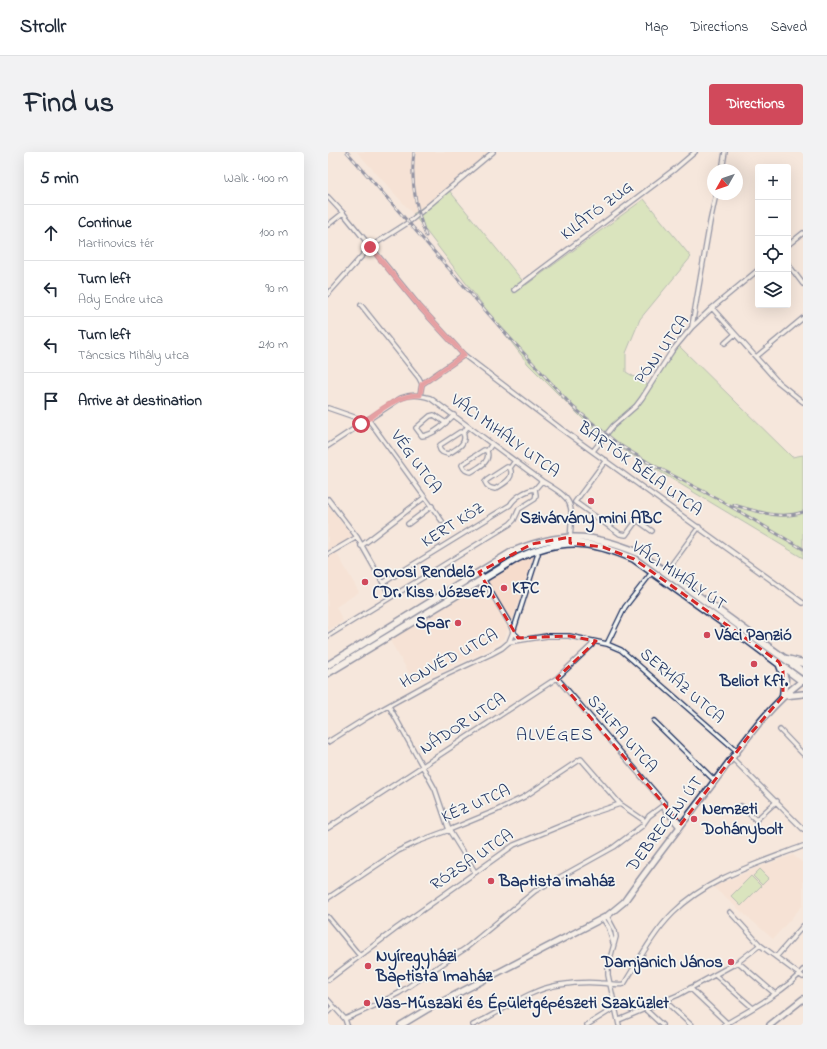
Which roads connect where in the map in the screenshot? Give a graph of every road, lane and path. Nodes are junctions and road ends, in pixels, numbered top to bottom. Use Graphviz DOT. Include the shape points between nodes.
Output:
graph roads {
  1 [pos="493,152"];
  2 [pos="695,152"];
  3 [pos="725,152"];
  4 [pos="723,164"];
  5 [pos="328,197"];
  6 [pos="715,200"];
  7 [pos="343,213"];
  8 [pos="328,225"];
  9 [pos="803,233"];
  10 [pos="791,243"];
  11 [pos="370,247"];
  12 [pos="791,268"];
  13 [pos="756,272"];
  14 [pos="803,284"];
  15 [pos="514,290"];
  16 [pos="328,294"];
  17 [pos="360,304"];
  18 [pos="712,308"];
  19 [pos="803,318"];
  20 [pos="692,327"];
  21 [pos="735,334"];
  22 [pos="725,343"];
  23 [pos="464,355"];
  24 [pos="756,357"];
  25 [pos="422,384"];
  26 [pos="420,395"];
  27 [pos="803,402"];
  28 [pos="328,408"];
  29 [pos="454,415"];
  30 [pos="368,419"];
  31 [pos="446,423"];
  32 [pos="361,424"];
  33 [pos="468,426"];
  34 [pos="463,433"];
  35 [pos="492,444"];
  36 [pos="328,446"];
  37 [pos="487,451"];
  38 [pos="593,451"];
  39 [pos="606,460"];
  40 [pos="515,461"];
  41 [pos="510,468"];
  42 [pos="542,481"];
  43 [pos="535,490"];
  44 [pos="425,496"];
  45 [pos="328,499"];
  46 [pos="575,502"];
  47 [pos="510,505"];
  48 [pos="570,505"];
  49 [pos="432,506"];
  50 [pos="516,514"];
  51 [pos="442,521"];
  52 [pos="408,524"];
  53 [pos="699,527"];
  54 [pos="652,531"];
  55 [pos="357,537"];
  56 [pos="570,540"];
  57 [pos="361,546"];
  58 [pos="328,554"];
  59 [pos="538,554"];
  60 [pos="653,571"];
  61 [pos="479,572"];
  62 [pos="666,572"];
  63 [pos="483,578"];
  64 [pos="384,583"];
  65 [pos="391,597"];
  66 [pos="803,603"];
  67 [pos="513,632"];
  68 [pos="328,636"];
  69 [pos="521,640"];
  70 [pos="593,641"];
  71 [pos="509,642"];
  72 [pos="607,644"];
  73 [pos="781,660"];
  74 [pos="803,663"];
  75 [pos="328,665"];
  76 [pos="803,672"];
  77 [pos="328,673"];
  78 [pos="556,678"];
  79 [pos="803,680"];
  80 [pos="803,694"];
  81 [pos="784,696"];
  82 [pos="389,706"];
  83 [pos="654,722"];
  84 [pos="780,730"];
  85 [pos="328,742"];
  86 [pos="737,751"];
  87 [pos="803,754"];
  88 [pos="732,758"];
  89 [pos="423,766"];
  90 [pos="715,781"];
  91 [pos="777,801"];
  92 [pos="620,804"];
  93 [pos="664,805"];
  94 [pos="740,806"];
  95 [pos="646,821"];
  96 [pos="680,826"];
  97 [pos="328,828"];
  98 [pos="803,829"];
  99 [pos="449,830"];
  100 [pos="803,846"];
  101 [pos="475,872"];
  102 [pos="328,898"];
  103 [pos="730,912"];
  104 [pos="328,917"];
  105 [pos="605,918"];
  106 [pos="803,926"];
  107 [pos="760,945"];
  108 [pos="360,956"];
  109 [pos="776,957"];
  110 [pos="738,962"];
  111 [pos="803,970"];
  112 [pos="715,975"];
  113 [pos="801,976"];
  114 [pos="328,980"];
  115 [pos="610,984"];
  116 [pos="690,988"];
  117 [pos="774,993"];
  118 [pos="328,1000"];
  119 [pos="803,1000"];
  120 [pos="664,1001"];
  121 [pos="333,1007"];
  122 [pos="616,1007"];
  123 [pos="753,1008"];
  124 [pos="645,1010"];
  125 [pos="328,1012"];
  126 [pos="345,1019"];
  127 [pos="619,1023"];
  128 [pos="405,1024"];
  129 [pos="726,1024"];
  130 [pos="347,1025"];
  131 [pos="473,1025"];
  132 [pos="587,1025"];
  133 [pos="662,1025"];
  134 [pos="691,1025"];
  135 [pos="770,1025"];
  1 -- 11 [label="street" via="409,222"];
  2 -- 15 [label="street, KILÁTÓ ZUG"];
  3 -- 4 [label="street"];
  5 -- 7 [label="street, BARTÓK BÉLA UTCA"];
  6 -- 20 [label="street"];
  7 -- 8 [label="street"];
  7 -- 11 [label="street, BARTÓK BÉLA UTCA"];
  9 -- 10 [label="street"];
  11 -- 16 [label="street"];
  11 -- 23 [label="street, BARTÓK BÉLA UTCA"];
  12 -- 14 [label="street"];
  13 -- 18 [label="street, PÓNI UTCA"];
  17 -- 25 [label="street"];
  18 -- 20 [label="street, PÓNI UTCA"];
  18 -- 21 [label="street"];
  19 -- 24 [label="street"];
  20 -- 38 [label="street, PÓNI UTCA" via="636,406 610,429"];
  21 -- 22 [label="street"];
  21 -- 24 [label="street"];
  23 -- 25 [label="street"];
  23 -- 38 [label="street, BARTÓK BÉLA UTCA"];
  24 -- 27 [label="street" via="778,382"];
  25 -- 26 [label="street"];
  26 -- 29 [label="street, VÁCI MIHÁLY UTCA" via="430,398"];
  26 -- 30 [label="street" via="401,398"];
  28 -- 32 [label="street" via="357,418"];
  29 -- 31 [label="street"];
  29 -- 33 [label="street, VÁCI MIHÁLY UTCA"];
  30 -- 32 [label="street"];
  30 -- 44 [label="street, VÉG UTCA"];
  31 -- 31 [label="street" via="428,435 422,436 416,428 434,415"];
  32 -- 36 [label="street"];
  33 -- 34 [label="street"];
  33 -- 35 [label="street, VÁCI MIHÁLY UTCA"];
  34 -- 34 [label="street" via="460,432 440,445 442,453 448,454 462,445 465,438"];
  35 -- 37 [label="street"];
  35 -- 40 [label="street, VÁCI MIHÁLY UTCA"];
  37 -- 37 [label="street" via="484,450 464,463 463,468 471,472 485,463"];
  38 -- 39 [label="street, BARTÓK BÉLA UTCA"];
  39 -- 46 [label="street"];
  39 -- 53 [label="street, BARTÓK BÉLA UTCA"];
  40 -- 41 [label="street"];
  40 -- 42 [label="street, VÁCI MIHÁLY UTCA"];
  41 -- 41 [label="street" via="507,467 487,480 486,485 495,489 509,480 512,473"];
  42 -- 43 [label="street, KERT KÖZ"];
  42 -- 48 [label="street, VÁCI MIHÁLY UTCA" via="562,493"];
  43 -- 47 [label="street, KERT KÖZ" via="531,490"];
  43 -- 50 [label="street, KERT KÖZ" via="535,499 519,509"];
  44 -- 49 [label="street, VÉG UTCA"];
  44 -- 57 [label="street"];
  45 -- 55 [label="street"];
  46 -- 48 [label="street"];
  46 -- 54 [label="street" via="620,534 626,535 637,520"];
  47 -- 50 [label="street"];
  47 -- 64 [label="street, KERT KÖZ"];
  48 -- 56 [label="street"];
  49 -- 51 [label="street, VÉG UTCA"];
  49 -- 52 [label="street"];
  50 -- 65 [label="street, KERT KÖZ" via="510,524"];
  53 -- 62 [label="street"];
  53 -- 66 [label="street, BARTÓK BÉLA UTCA"];
  55 -- 57 [label="street"];
  55 -- 58 [label="street"];
  56 -- 60 [label="main road, VÁCI MIHÁLY ÚT" via="613,550"];
  56 -- 61 [label="main road" via="546,540 532,544 512,552"];
  56 -- 62 [label="main road, VÁCI MIHÁLY ÚT" via="597,539 619,545 639,553"];
  56 -- 63 [label="main road" via="535,549"];
  57 -- 64 [label="street"];
  59 -- 67 [label="street"];
  60 -- 72 [label="street" via="626,607"];
  60 -- 73 [label="main road, VÁCI MIHÁLY ÚT"];
  61 -- 63 [label="street"];
  61 -- 75 [label="main road"];
  62 -- 73 [label="main road, VÁCI MIHÁLY ÚT"];
  63 -- 67 [label="street"];
  63 -- 77 [label="main road"];
  64 -- 65 [label="street"];
  65 -- 68 [label="street, KERT KÖZ"];
  67 -- 69 [label="street"];
  67 -- 71 [label="street"];
  69 -- 70 [label="street, HONVÉD UTCA" via="569,636"];
  69 -- 71 [label="street, HONVÉD UTCA"];
  70 -- 72 [label="street"];
  70 -- 78 [label="street, NÁDOR UTCA" via="592,645"];
  71 -- 82 [label="street, HONVÉD UTCA" via="491,654 435,680"];
  72 -- 86 [label="street, SERHÁZ UTCA" via="621,650"];
  73 -- 74 [label="main road"];
  73 -- 76 [label="main road, VÁCI MIHÁLY ÚT"];
  73 -- 79 [label="main road, VÁCI MIHÁLY ÚT"];
  73 -- 81 [label="main road" via="785,679"];
  78 -- 89 [label="street, NÁDOR UTCA"];
  78 -- 93 [label="street, SZILFA UTCA"];
  79 -- 81 [label="street, DEBRECENI ÚT"];
  80 -- 81 [label="street"];
  81 -- 86 [label="street, DEBRECENI ÚT"];
  82 -- 85 [label="street, HONVÉD UTCA"];
  82 -- 89 [label="street"];
  83 -- 90 [label="street"];
  84 -- 87 [label="street"];
  86 -- 88 [label="street, DEBRECENI ÚT"];
  88 -- 90 [label="street, DEBRECENI ÚT"];
  88 -- 91 [label="street"];
  89 -- 97 [label="street, NÁDOR UTCA"];
  89 -- 99 [label="street" via="435,789"];
  90 -- 96 [label="street, DEBRECENI ÚT"];
  91 -- 94 [label="street" via="756,820"];
  91 -- 98 [label="street"];
  92 -- 95 [label="street"];
  92 -- 99 [label="street, KÉZ UTCA" via="581,759 524,797"];
  92 -- 101 [label="street, RÓZSA UTCA" via="514,845"];
  93 -- 95 [label="street"];
  93 -- 96 [label="street, SZILFA UTCA"];
  95 -- 126 [label="street" via="614,847 535,892 466,948 399,993"];
  96 -- 105 [label="street, DEBRECENI ÚT" via="624,902"];
  99 -- 101 [label="street"];
  99 -- 102 [label="street, KÉZ UTCA" via="398,851"];
  100 -- 115 [label="street" via="733,872 688,899 656,933 624,984"];
  101 -- 108 [label="street, RÓZSA UTCA"];
  103 -- 107 [label="street"];
  104 -- 108 [label="street"];
  105 -- 115 [label="street" via="615,931 616,937 608,966"];
  105 -- 128 [label="street, DEBRECENI ÚT"];
  106 -- 109 [label="street"];
  107 -- 109 [label="street"];
  107 -- 110 [label="street"];
  108 -- 114 [label="street, RÓZSA UTCA"];
  109 -- 113 [label="street"];
  110 -- 112 [label="street"];
  110 -- 117 [label="street"];
  111 -- 113 [label="street"];
  112 -- 116 [label="street"];
  112 -- 123 [label="street"];
  113 -- 117 [label="street"];
  115 -- 122 [label="street"];
  115 -- 131 [label="street" via="561,985 546,988 524,996"];
  116 -- 120 [label="street"];
  116 -- 129 [label="street"];
  117 -- 123 [label="street"];
  118 -- 121 [label="street"];
  119 -- 135 [label="street"];
  120 -- 124 [label="street"];
  120 -- 134 [label="street"];
  121 -- 125 [label="street"];
  121 -- 126 [label="street"];
  122 -- 127 [label="street"];
  122 -- 132 [label="street"];
  123 -- 129 [label="street"];
  124 -- 127 [label="street"];
  124 -- 133 [label="street"];
  126 -- 130 [label="street"];
}
